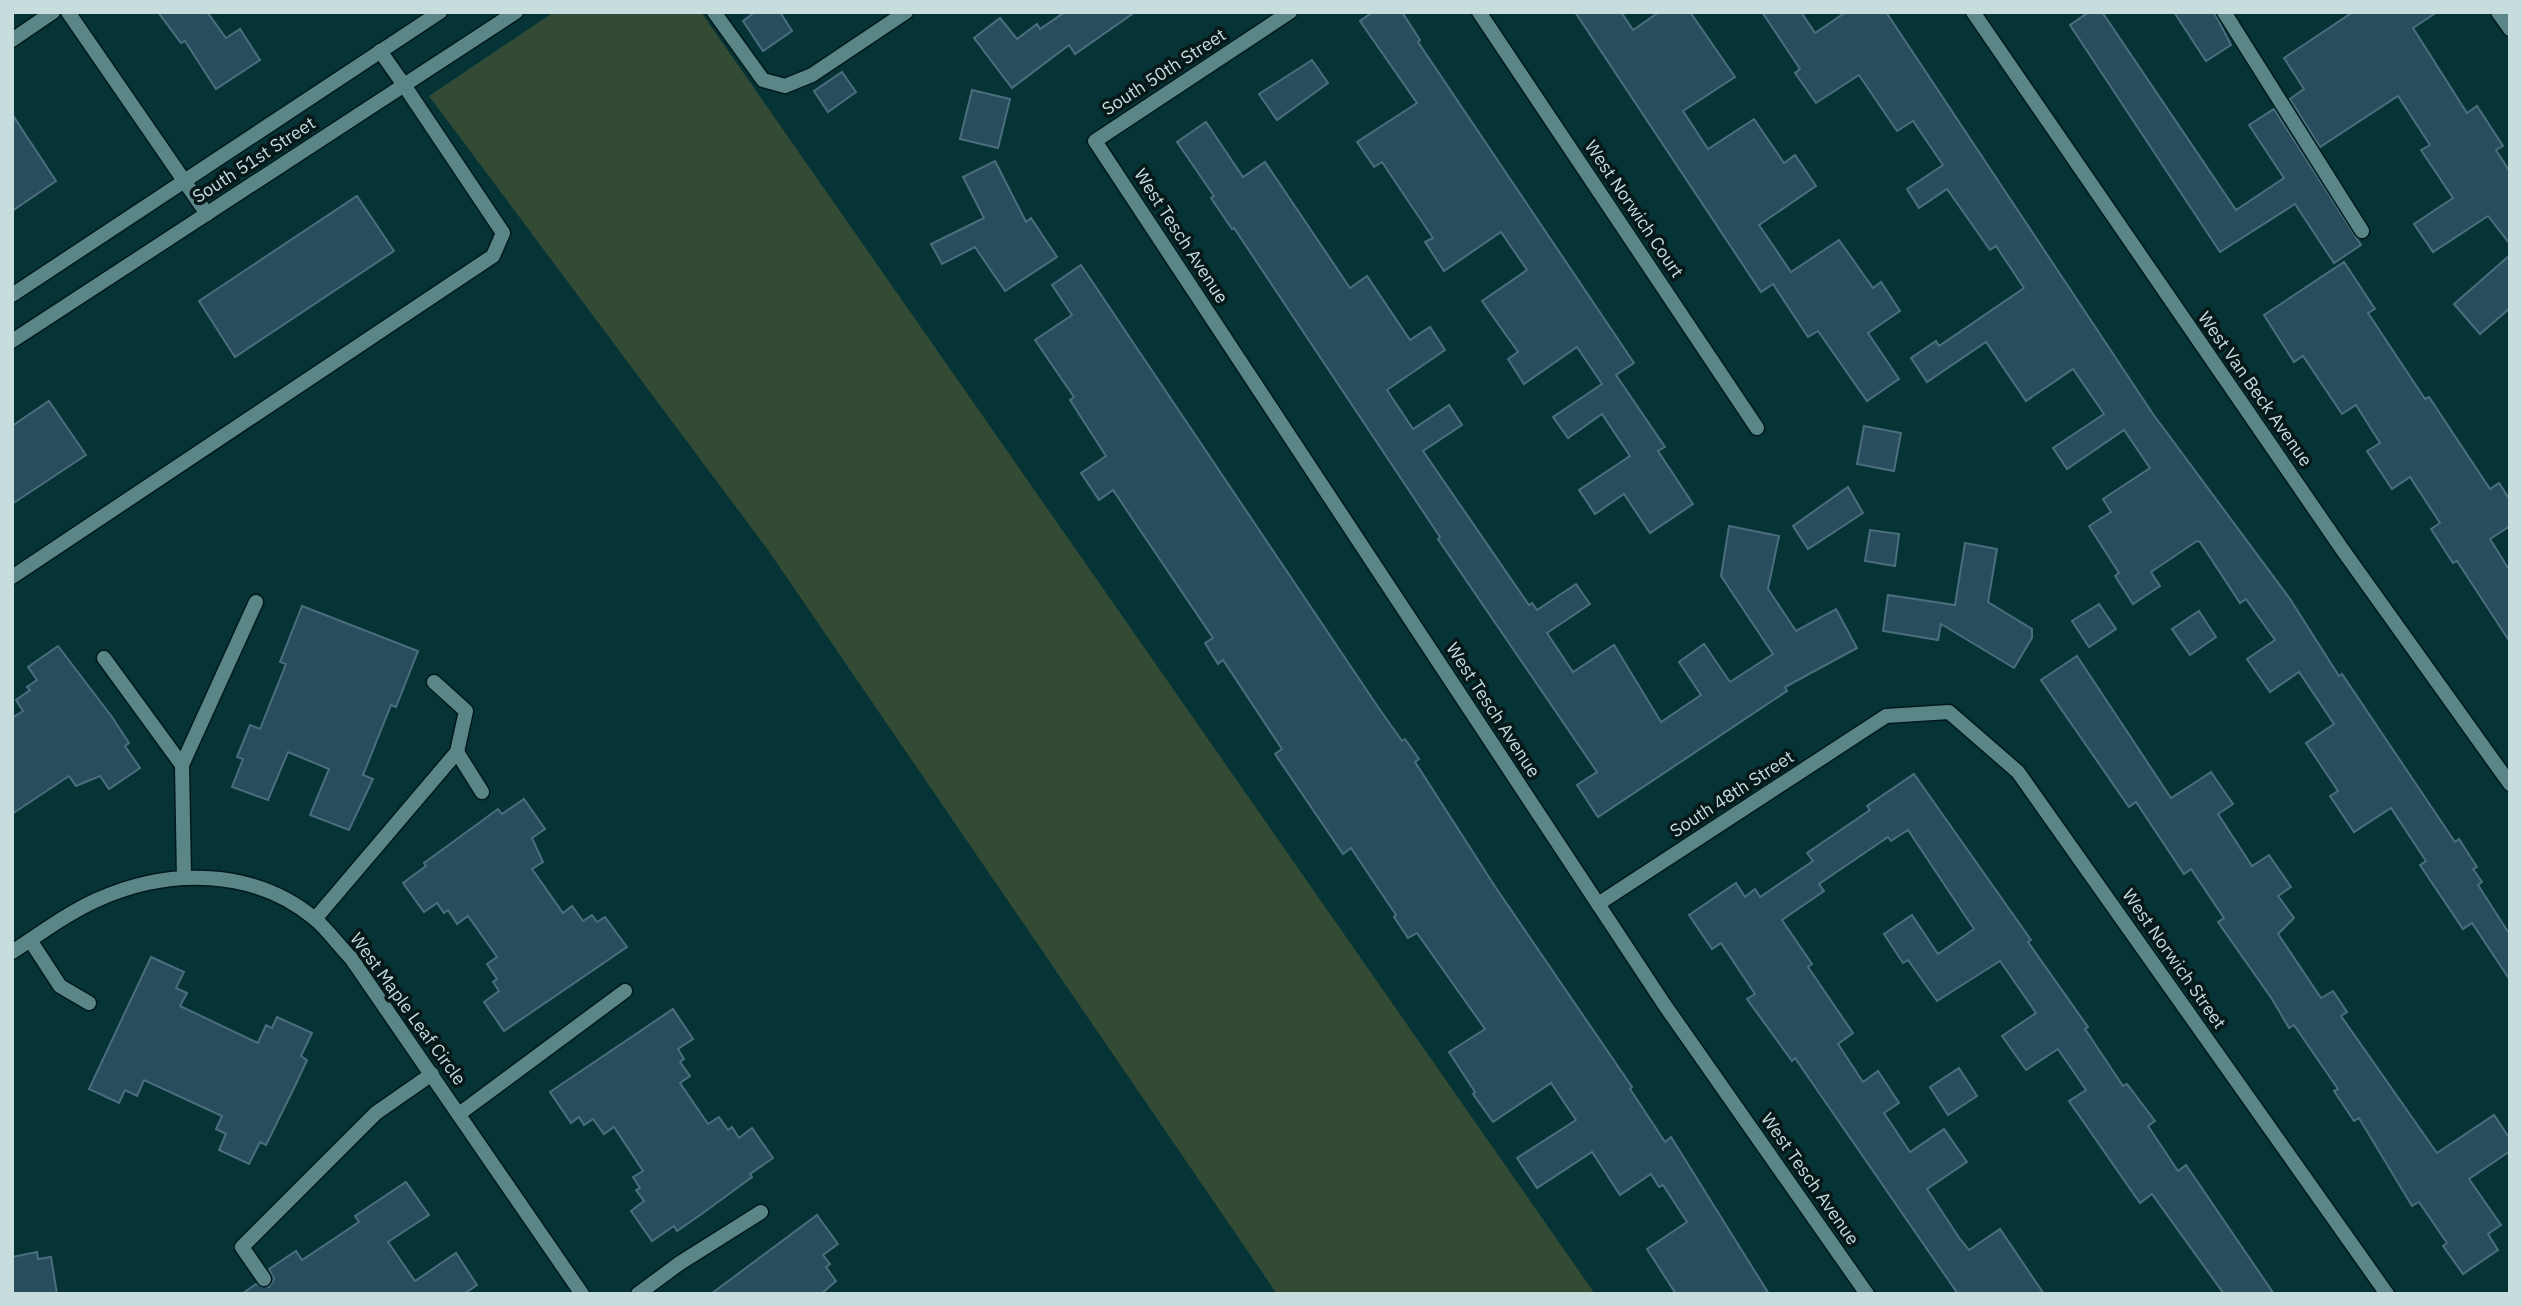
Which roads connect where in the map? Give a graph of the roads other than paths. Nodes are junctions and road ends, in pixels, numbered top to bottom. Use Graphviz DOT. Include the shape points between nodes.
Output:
graph roads {
  1 [pos="53,12"];
  2 [pos="68,12"];
  3 [pos="440,12"];
  4 [pos="516,12"];
  5 [pos="715,12"];
  6 [pos="906,12"];
  7 [pos="1290,12"];
  8 [pos="1479,12"];
  9 [pos="1973,12"];
  10 [pos="2224,12"];
  11 [pos="2498,12"];
  12 [pos="2510,30"];
  13 [pos="12,40"];
  14 [pos="380,51"];
  15 [pos="404,85"];
  16 [pos="1095,141"];
  17 [pos="184,181"];
  18 [pos="207,214"];
  19 [pos="2362,231"];
  20 [pos="12,295"];
  21 [pos="12,341"];
  22 [pos="1757,428"];
  23 [pos="12,577"];
  24 [pos="256,602"];
  25 [pos="104,658"];
  26 [pos="434,682"];
  27 [pos="1886,716"];
  28 [pos="457,752"];
  29 [pos="182,765"];
  30 [pos="2510,785"];
  31 [pos="482,792"];
  32 [pos="184,878"];
  33 [pos="1598,904"];
  34 [pos="315,919"];
  35 [pos="30,940"];
  36 [pos="12,952"];
  37 [pos="625,991"];
  38 [pos="89,1003"];
  39 [pos="432,1074"];
  40 [pos="459,1114"];
  41 [pos="761,1212"];
  42 [pos="264,1279"];
  43 [pos="576,1291"];
  44 [pos="638,1294"];
  45 [pos="1867,1294"];
  46 [pos="2387,1294"];
  1 -- 13 [label="street"];
  2 -- 17 [label="street"];
  3 -- 14 [label="street, South 51st Street"];
  4 -- 15 [label="street, South 51st Street"];
  5 -- 6 [label="street" via="763,80 785,86 812,75"];
  7 -- 16 [label="street, South 50th Street"];
  8 -- 22 [label="street, West Norwich Court"];
  9 -- 30 [label="street, West Van Beck Avenue" via="2334,538"];
  10 -- 19 [label="street"];
  11 -- 12 [label="street"];
  14 -- 15 [label="street"];
  14 -- 17 [label="street, South 51st Street"];
  15 -- 18 [label="street, South 51st Street"];
  15 -- 23 [label="street" via="503,233 493,256"];
  16 -- 33 [label="street, West Tesch Avenue"];
  17 -- 18 [label="street"];
  17 -- 20 [label="street, South 51st Street"];
  18 -- 21 [label="street, South 51st Street"];
  24 -- 29 [label="street"];
  25 -- 29 [label="street"];
  26 -- 28 [label="street" via="466,711"];
  27 -- 33 [label="street, South 48th Street"];
  27 -- 46 [label="street, West Norwich Street" via="1949,712 2018,772"];
  28 -- 31 [label="street"];
  28 -- 34 [label="street"];
  29 -- 32 [label="street"];
  32 -- 34 [label="street, West Maple Leaf Circle" via="233,879 275,893"];
  32 -- 35 [label="street, West Maple Leaf Circle" via="137,884 96,900"];
  33 -- 45 [label="street, West Tesch Avenue"];
  34 -- 39 [label="street, West Maple Leaf Circle" via="351,958"];
  35 -- 36 [label="street, West Maple Leaf Circle"];
  35 -- 38 [label="street" via="60,986"];
  37 -- 40 [label="street"];
  39 -- 40 [label="street, West Maple Leaf Circle"];
  39 -- 42 [label="street" via="376,1113 242,1247"];
  40 -- 43 [label="street, West Maple Leaf Circle"];
  41 -- 44 [label="street"];
}
